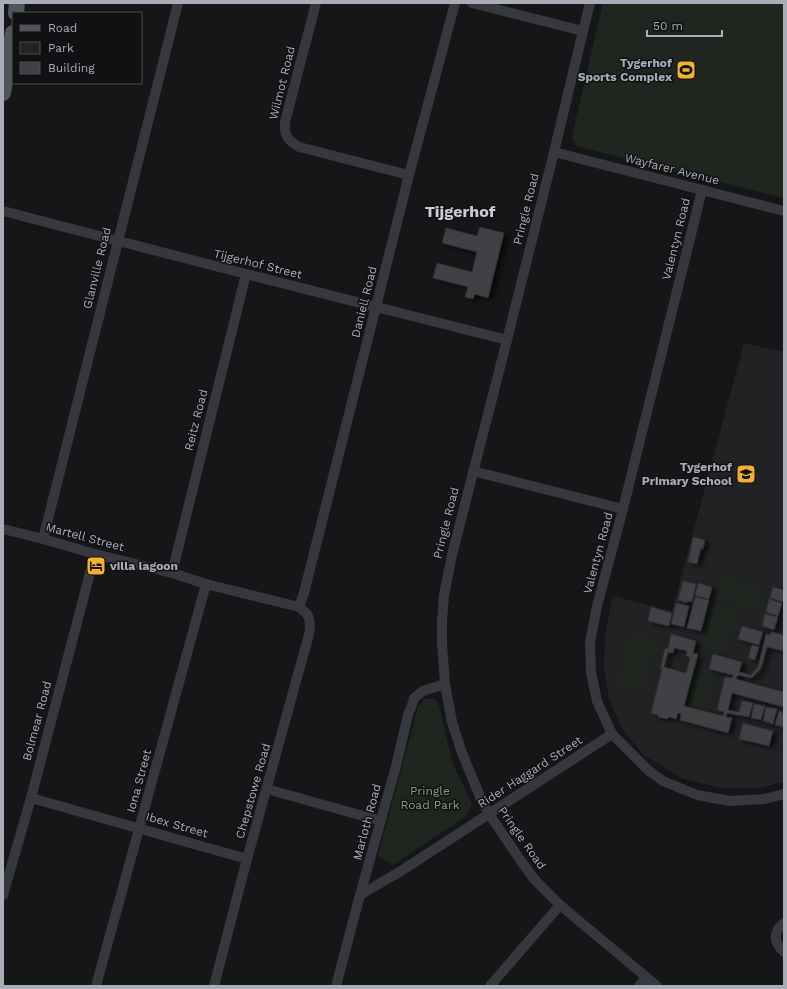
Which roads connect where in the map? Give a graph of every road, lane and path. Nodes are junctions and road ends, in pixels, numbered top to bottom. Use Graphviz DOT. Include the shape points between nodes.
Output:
graph roads {
  1 [pos="178,3"];
  2 [pos="316,3"];
  3 [pos="455,3"];
  4 [pos="472,3"];
  5 [pos="590,3"];
  6 [pos="583,31"];
  7 [pos="12,39"];
  8 [pos="3,93"];
  9 [pos="554,152"];
  10 [pos="409,175"];
  11 [pos="702,190"];
  12 [pos="3,211"];
  13 [pos="784,211"];
  14 [pos="117,241"];
  15 [pos="246,274"];
  16 [pos="376,307"];
  17 [pos="507,340"];
  18 [pos="473,472"];
  19 [pos="623,509"];
  20 [pos="3,529"];
  21 [pos="43,539"];
  22 [pos="95,554"];
  23 [pos="172,573"];
  24 [pos="206,584"];
  25 [pos="299,607"];
  26 [pos="445,684"];
  27 [pos="612,734"];
  28 [pos="267,789"];
  29 [pos="784,794"];
  30 [pos="31,798"];
  31 [pos="489,814"];
  32 [pos="381,821"];
  33 [pos="140,828"];
  34 [pos="247,859"];
  35 [pos="3,895"];
  36 [pos="360,895"];
  37 [pos="560,905"];
  38 [pos="784,923"];
  39 [pos="784,952"];
  40 [pos="646,977"];
  41 [pos="96,986"];
  42 [pos="214,986"];
  43 [pos="336,986"];
  44 [pos="490,986"];
  45 [pos="639,986"];
  46 [pos="657,986"];
  1 -- 14 [label="street, Glanville Road"];
  2 -- 10 [label="street, Wilmot Road" via="285,122 286,136 299,146"];
  3 -- 10 [label="street, Daniell Road"];
  4 -- 6 [label="street"];
  5 -- 6 [label="street, Pringle Road"];
  6 -- 9 [label="street, Pringle Road"];
  7 -- 8 [label="main road"];
  9 -- 11 [label="street, Wayfarer Avenue"];
  9 -- 17 [label="street, Pringle Road"];
  10 -- 16 [label="street, Daniell Road"];
  11 -- 13 [label="street, Wayfarer Avenue"];
  11 -- 19 [label="street, Valentyn Road"];
  12 -- 14 [label="street, Tijgerhof Street"];
  14 -- 15 [label="street, Tijgerhof Street"];
  14 -- 21 [label="street, Glanville Road"];
  15 -- 16 [label="street, Tijgerhof Street"];
  15 -- 23 [label="street, Reitz Road"];
  16 -- 17 [label="street, Tijgerhof Street"];
  16 -- 25 [label="street, Daniell Road"];
  17 -- 18 [label="street, Pringle Road"];
  18 -- 19 [label="street"];
  18 -- 26 [label="street, Pringle Road" via="444,595 442,644"];
  19 -- 27 [label="street, Valentyn Road" via="590,642 591,672 597,701"];
  20 -- 21 [label="street, Martell Street"];
  21 -- 22 [label="street, Martell Street"];
  22 -- 23 [label="street, Martell Street"];
  22 -- 30 [label="street, Bolmear Road"];
  23 -- 24 [label="street, Martell Street"];
  24 -- 25 [label="street, Martell Street"];
  24 -- 33 [label="street, Iona Street"];
  25 -- 28 [label="street, Chepstowe Road" via="306,612 310,628"];
  26 -- 31 [label="street, Pringle Road" via="452,722 462,753"];
  26 -- 32 [label="street, Marloth Road" via="423,691 414,698"];
  27 -- 29 [label="street, Valentyn Road" via="648,770 663,781 697,796 730,801 764,799"];
  27 -- 31 [label="street, Rider Haggard Street"];
  28 -- 32 [label="street"];
  28 -- 34 [label="street, Chepstowe Road"];
  30 -- 33 [label="street, Ibex Street"];
  30 -- 35 [label="street, Bolmear Road"];
  31 -- 36 [label="street, Rider Haggard Street"];
  31 -- 37 [label="street, Pringle Road" via="535,880"];
  32 -- 36 [label="street, Marloth Road"];
  33 -- 34 [label="street, Ibex Street"];
  33 -- 41 [label="street, Iona Street"];
  34 -- 42 [label="street, Chepstowe Road"];
  36 -- 43 [label="street, Marloth Road"];
  37 -- 40 [label="street, Pringle Road"];
  37 -- 44 [label="street"];
  38 -- 39 [label="street" via="777,931 776,940"];
  40 -- 45 [label="street"];
  40 -- 46 [label="street, Pringle Road"];
}
